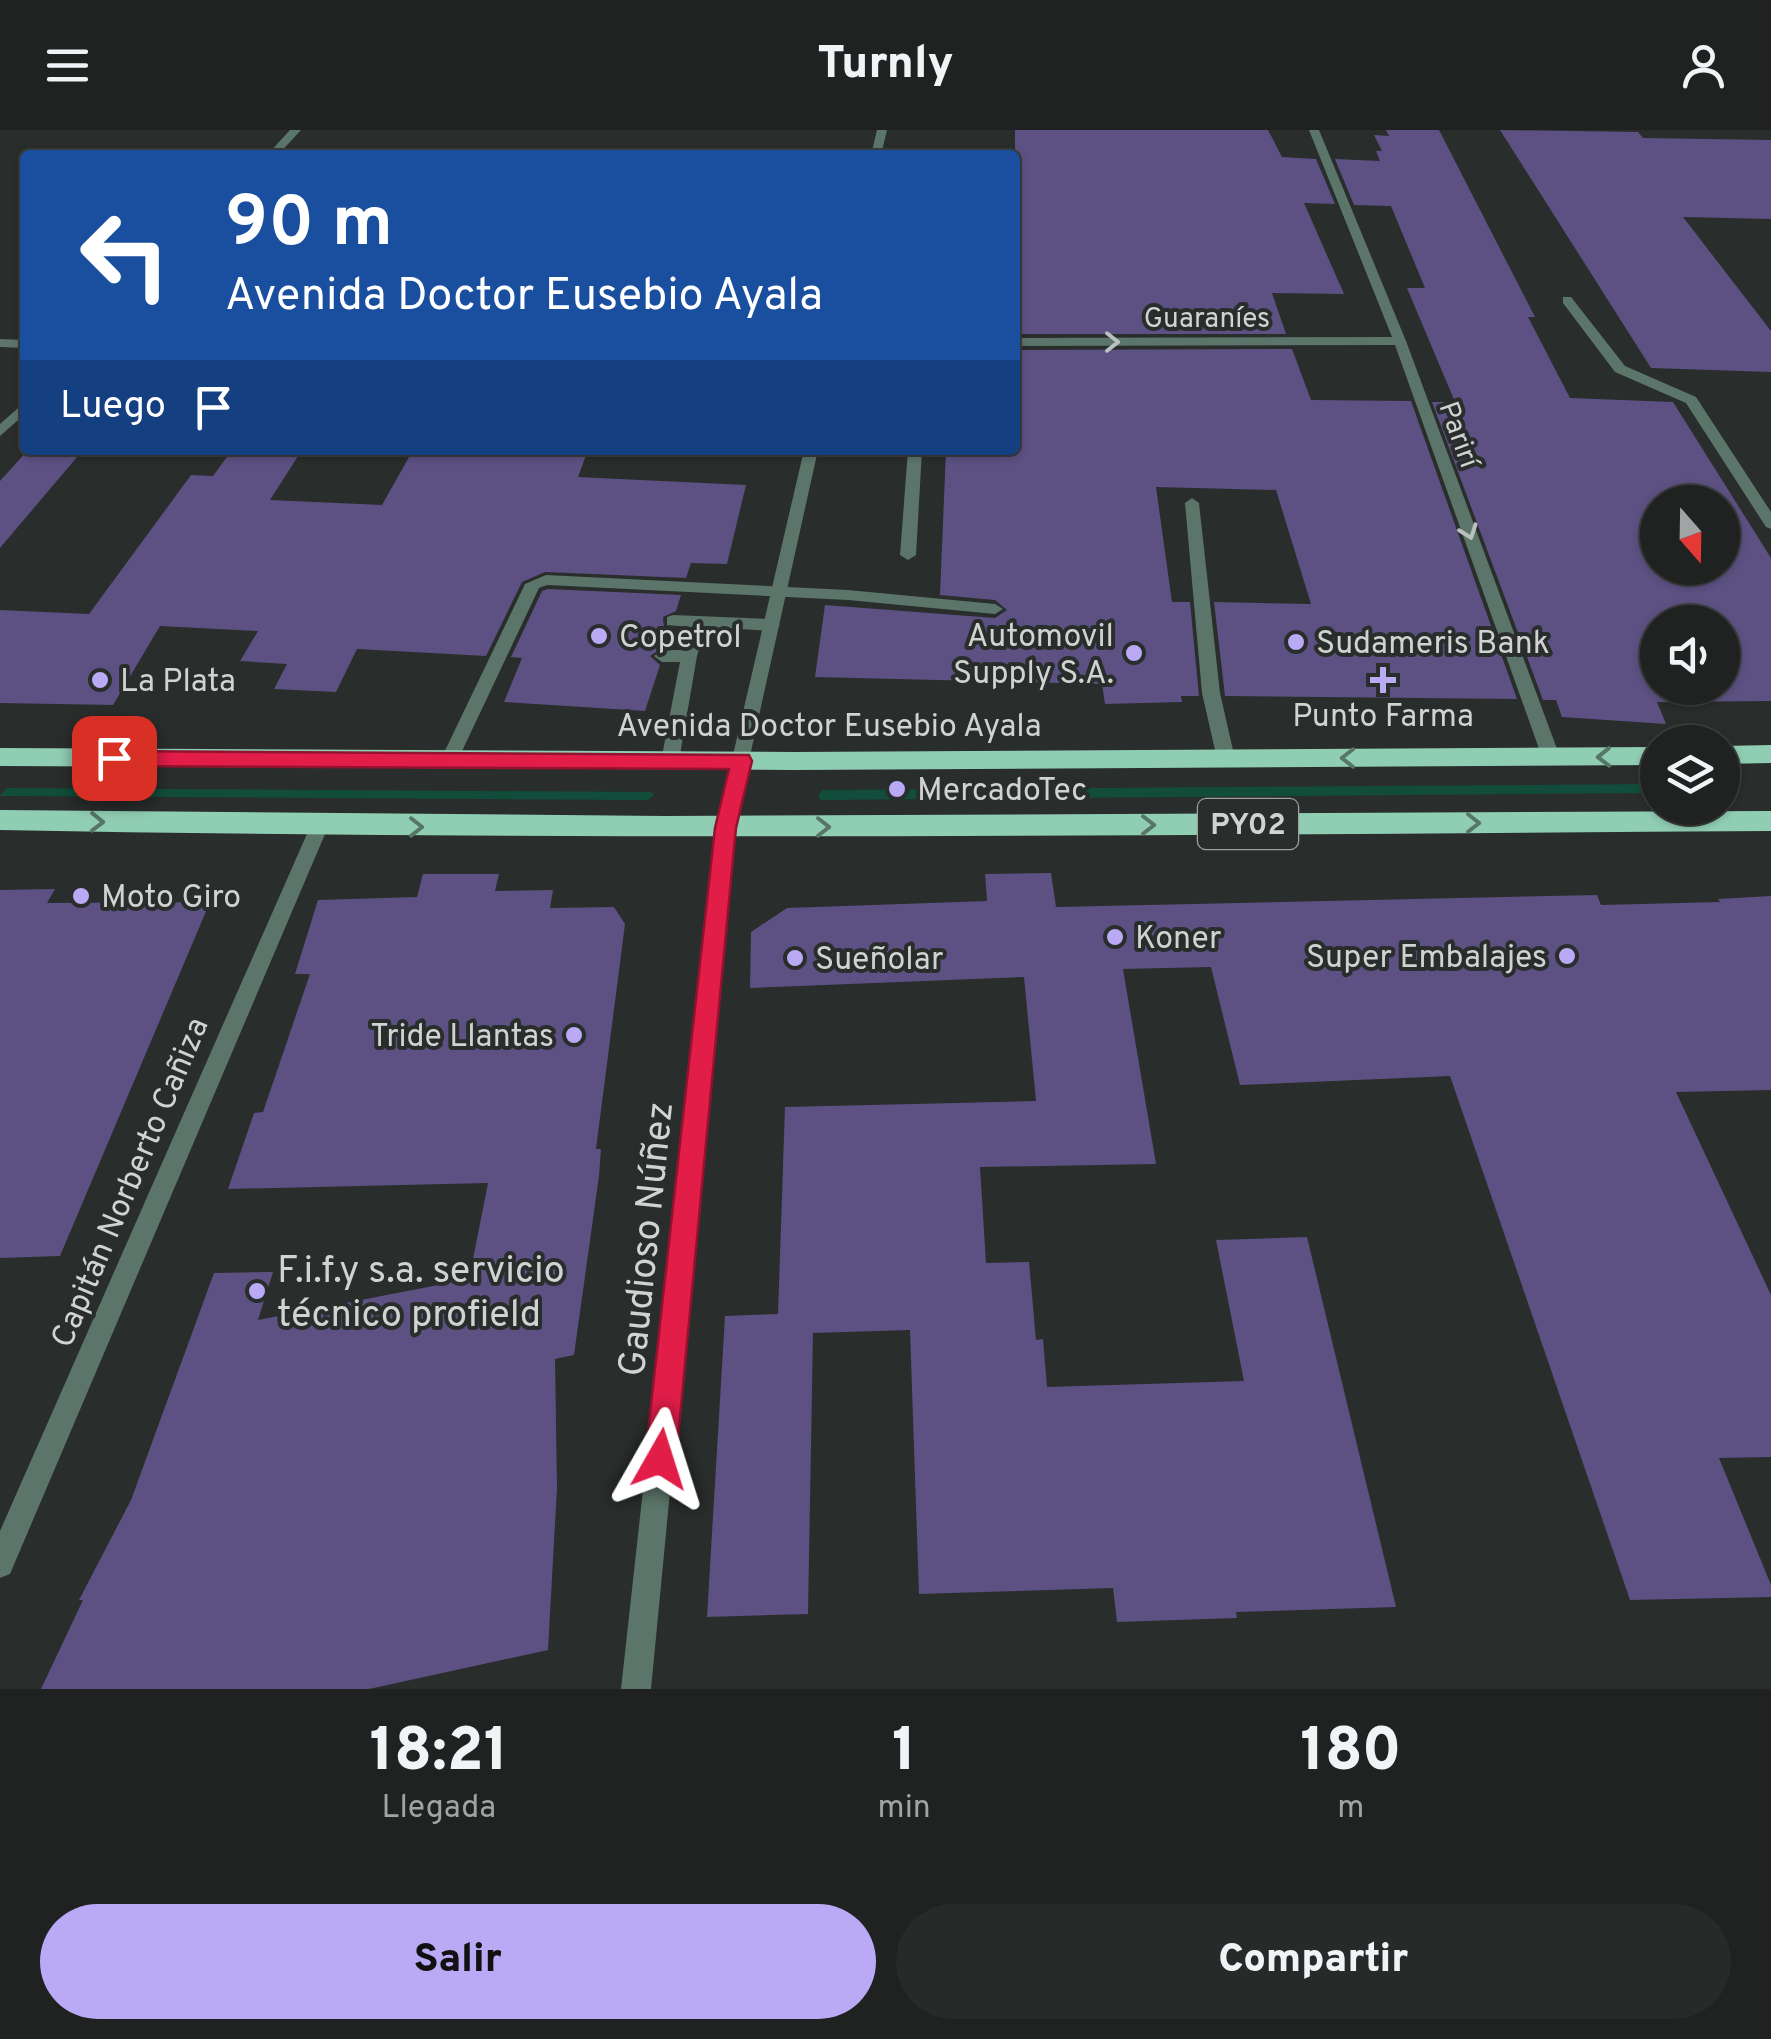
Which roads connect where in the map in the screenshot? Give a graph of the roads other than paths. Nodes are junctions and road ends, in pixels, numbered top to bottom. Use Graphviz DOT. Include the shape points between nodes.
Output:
graph roads {
  1 [pos="296,130"];
  2 [pos="1314,130"];
  3 [pos="277,150"];
  4 [pos="1567,300"];
  5 [pos="1400,341"];
  6 [pos="1020,342"];
  7 [pos="20,411"];
  8 [pos="0,432"];
  9 [pos="810,455"];
  10 [pos="915,455"];
  11 [pos="1192,504"];
  12 [pos="1771,524"];
  13 [pos="908,555"];
  14 [pos="779,593"];
  15 [pos="995,609"];
  16 [pos="539,615"];
  17 [pos="519,616"];
  18 [pos="672,621"];
  19 [pos="700,621"];
  20 [pos="772,625"];
  21 [pos="502,649"];
  22 [pos="524,651"];
  23 [pos="662,656"];
  24 [pos="689,656"];
  25 [pos="1771,754"];
  26 [pos="1740,755"];
  27 [pos="1640,756"];
  28 [pos="0,757"];
  29 [pos="1551,757"];
  30 [pos="1226,759"];
  31 [pos="450,761"];
  32 [pos="670,761"];
  33 [pos="742,761"];
  34 [pos="0,820"];
  35 [pos="1771,821"];
  36 [pos="318,827"];
  37 [pos="726,828"];
  38 [pos="0,1564"];
  39 [pos="636,1689"];
  1 -- 3 [label="street"];
  2 -- 5 [label="street, Parirí"];
  4 -- 12 [label="street" via="1620,370 1691,400"];
  6 -- 5 [label="street, Guaraníes, one-way"];
  5 -- 29 [label="street, Parirí, one-way"];
  7 -- 8 [label="street"];
  9 -- 14 [label="street, Gaudioso Núñez"];
  10 -- 13 [label="street"];
  11 -- 30 [label="street" via="1211,692"];
  14 -- 15 [label="street"];
  14 -- 17 [label="street" via="546,580 533,584"];
  14 -- 20 [label="street, Gaudioso Núñez"];
  16 -- 17 [label="street"];
  17 -- 21 [label="street"];
  18 -- 19 [label="street"];
  19 -- 20 [label="street"];
  19 -- 24 [label="street"];
  20 -- 33 [label="street, Gaudioso Núñez"];
  21 -- 22 [label="street"];
  21 -- 31 [label="street"];
  23 -- 24 [label="street"];
  24 -- 32 [label="street"];
  25 -- 26 [label="highway"];
  27 -- 29 [label="highway, Avenida Doctor Eusebio Ayala / PY02, one-way"];
  28 -- 31 [label="highway, Avenida Doctor Eusebio Ayala / PY02"];
  29 -- 30 [label="highway, Avenida Doctor Eusebio Ayala / PY02, one-way"];
  30 -- 33 [label="highway, Avenida Doctor Eusebio Ayala / PY02"];
  31 -- 32 [label="highway, Avenida Doctor Eusebio Ayala / PY02"];
  32 -- 33 [label="highway, Avenida Doctor Eusebio Ayala / PY02"];
  33 -- 37 [label="street, Gaudioso Núñez"];
  34 -- 36 [label="highway, PY02, one-way"];
  37 -- 35 [label="highway, PY02, one-way"];
  36 -- 37 [label="highway, PY02, one-way"];
  36 -- 38 [label="street, Capitán Norberto Cañiza"];
  37 -- 39 [label="street, Gaudioso Núñez"];
}
